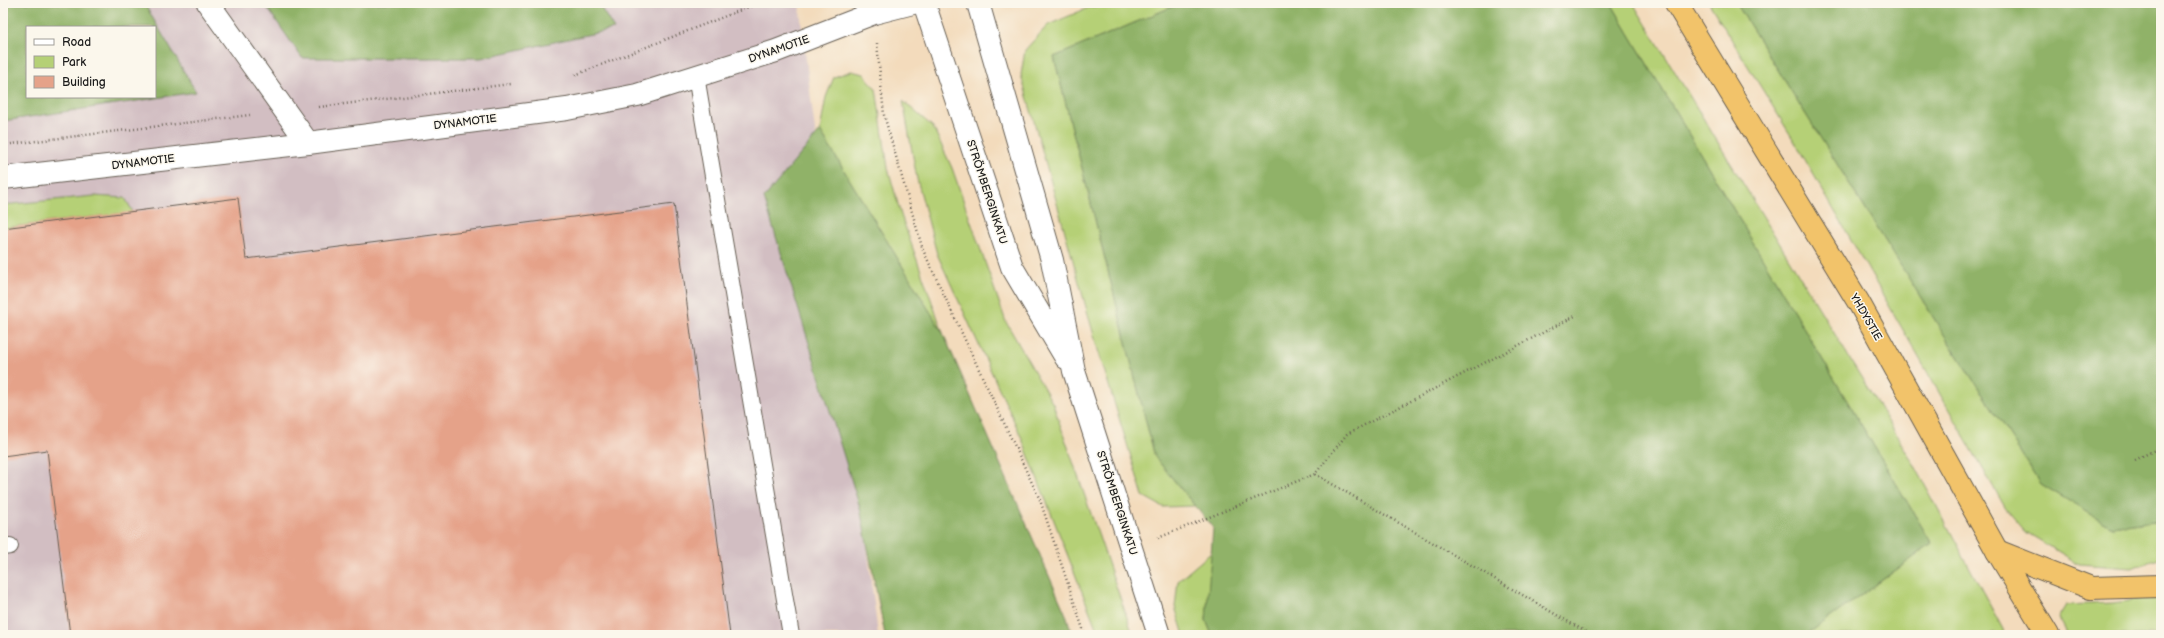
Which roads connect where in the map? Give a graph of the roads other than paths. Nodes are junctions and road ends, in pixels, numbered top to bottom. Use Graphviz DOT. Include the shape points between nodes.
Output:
graph roads {
  1 [pos="208,3"];
  2 [pos="912,3"];
  3 [pos="924,3"];
  4 [pos="978,3"];
  5 [pos="1676,3"];
  6 [pos="696,76"];
  7 [pos="308,143"];
  8 [pos="3,178"];
  9 [pos="1074,371"];
  10 [pos="1997,551"];
  11 [pos="2161,586"];
  12 [pos="791,635"];
  13 [pos="1159,635"];
  14 [pos="2048,635"];
  1 -- 7 [label="street"];
  2 -- 6 [label="street, DYNAMOTIE" via="874,13 776,51"];
  3 -- 9 [label="street, STRÖMBERGINKATU" via="1012,267"];
  4 -- 9 [label="street, STRÖMBERGINKATU" via="1052,260"];
  5 -- 10 [label="highway, YHDYSTIE" via="1859,303"];
  6 -- 7 [label="street, DYNAMOTIE" via="637,95 567,109"];
  6 -- 12 [label="lane"];
  7 -- 8 [label="street, DYNAMOTIE"];
  9 -- 13 [label="street, STRÖMBERGINKATU"];
  10 -- 11 [label="highway" via="2091,588"];
  10 -- 14 [label="highway, YHDYSTIE"];
}
